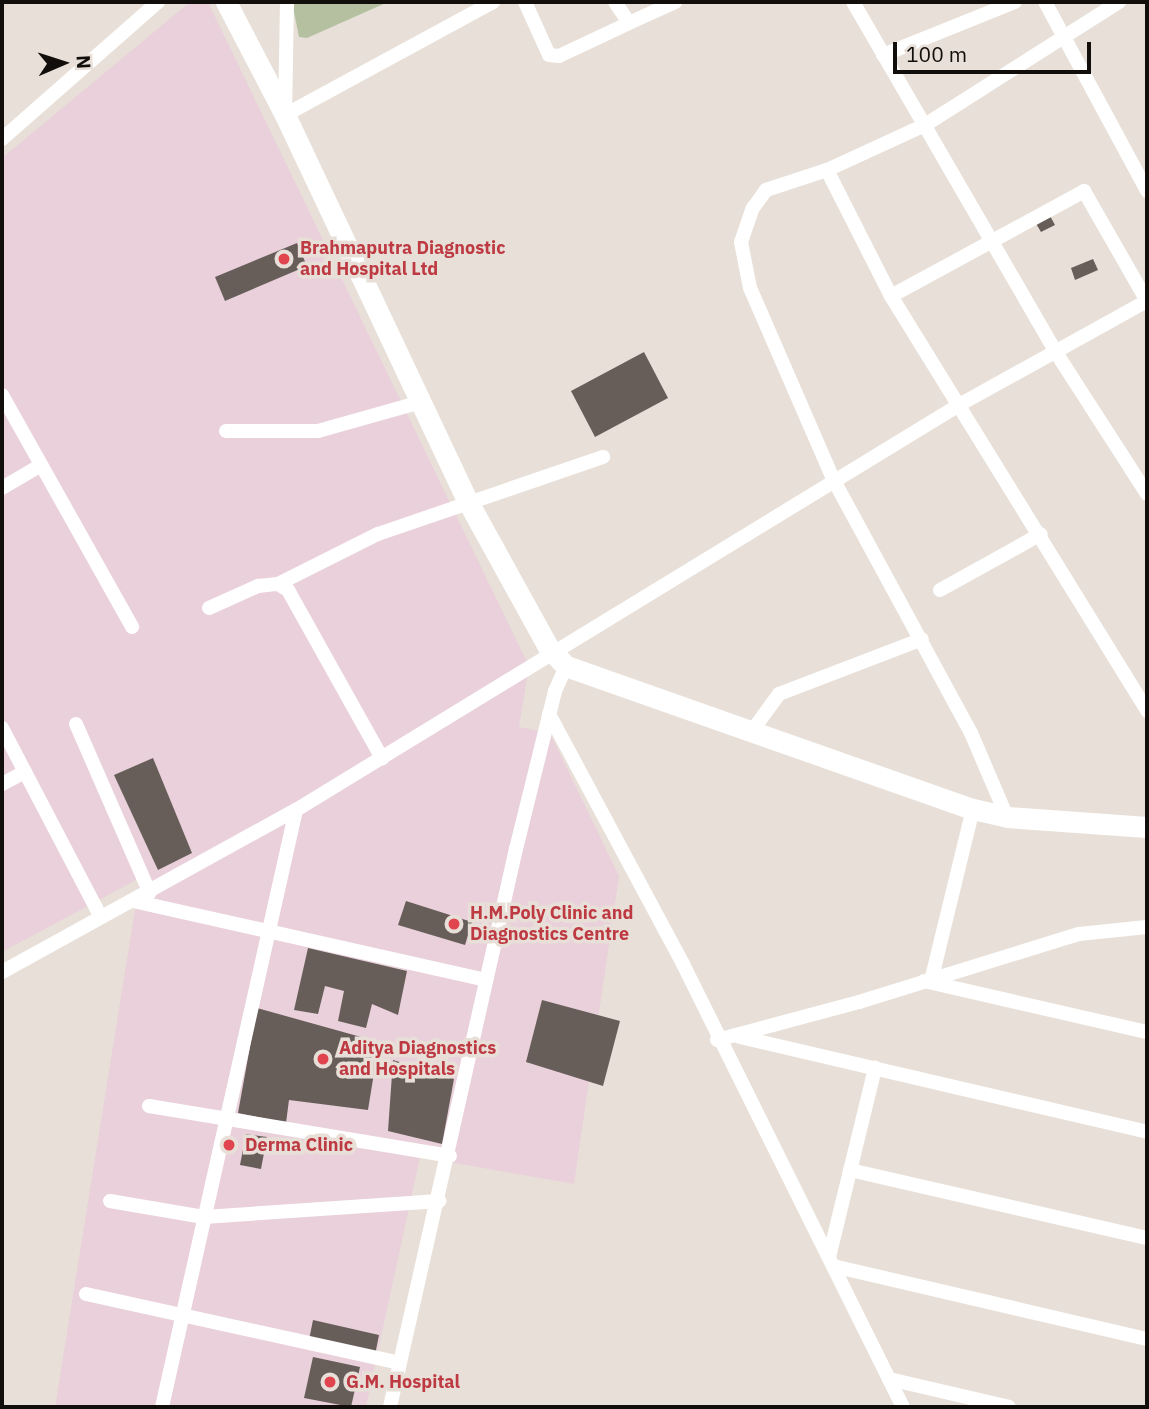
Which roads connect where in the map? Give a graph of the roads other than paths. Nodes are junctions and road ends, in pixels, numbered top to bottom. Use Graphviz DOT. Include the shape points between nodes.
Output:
graph roads {
  1 [pos="158,2"];
  2 [pos="226,2"];
  3 [pos="287,2"];
  4 [pos="493,2"];
  5 [pos="525,2"];
  6 [pos="615,2"];
  7 [pos="675,2"];
  8 [pos="853,2"];
  9 [pos="1015,2"];
  10 [pos="1045,2"];
  11 [pos="1119,2"];
  12 [pos="629,23"];
  13 [pos="1063,37"];
  14 [pos="883,55"];
  15 [pos="285,115"];
  16 [pos="925,125"];
  17 [pos="2,139"];
  18 [pos="827,170"];
  19 [pos="1147,191"];
  20 [pos="991,243"];
  21 [pos="891,296"];
  22 [pos="1147,301"];
  23 [pos="1055,351"];
  24 [pos="2,395"];
  25 [pos="421,402"];
  26 [pos="959,405"];
  27 [pos="226,431"];
  28 [pos="603,457"];
  29 [pos="41,466"];
  30 [pos="834,481"];
  31 [pos="2,488"];
  32 [pos="1147,494"];
  33 [pos="469,505"];
  34 [pos="1041,534"];
  35 [pos="278,584"];
  36 [pos="940,590"];
  37 [pos="209,608"];
  38 [pos="132,627"];
  39 [pos="922,639"];
  40 [pos="561,660"];
  41 [pos="1147,711"];
  42 [pos="549,714"];
  43 [pos="76,724"];
  44 [pos="2,728"];
  45 [pos="752,731"];
  46 [pos="382,758"];
  47 [pos="25,772"];
  48 [pos="2,784"];
  49 [pos="973,809"];
  50 [pos="296,810"];
  51 [pos="1007,817"];
  52 [pos="1147,827"];
  53 [pos="150,893"];
  54 [pos="133,901"];
  55 [pos="101,917"];
  56 [pos="1147,927"];
  57 [pos="273,930"];
  58 [pos="2,972"];
  59 [pos="927,979"];
  60 [pos="486,980"];
  61 [pos="1147,1032"];
  62 [pos="738,1037"];
  63 [pos="717,1040"];
  64 [pos="875,1068"];
  65 [pos="149,1106"];
  66 [pos="227,1122"];
  67 [pos="1147,1132"];
  68 [pos="450,1156"];
  69 [pos="850,1170"];
  70 [pos="110,1201"];
  71 [pos="439,1201"];
  72 [pos="204,1217"];
  73 [pos="1147,1237"];
  74 [pos="831,1261"];
  75 [pos="86,1294"];
  76 [pos="181,1317"];
  77 [pos="1147,1339"];
  78 [pos="400,1363"];
  79 [pos="889,1379"];
  80 [pos="162,1407"];
  81 [pos="390,1407"];
  82 [pos="903,1407"];
  83 [pos="1009,1407"];
  1 -- 17 [label="street"];
  2 -- 15 [label="main road"];
  3 -- 15 [label="street"];
  4 -- 15 [label="street"];
  5 -- 12 [label="street" via="549,55 559,56"];
  6 -- 12 [label="street"];
  7 -- 12 [label="street"];
  8 -- 14 [label="street"];
  9 -- 14 [label="street"];
  10 -- 13 [label="street"];
  11 -- 13 [label="street"];
  13 -- 16 [label="street"];
  13 -- 19 [label="street"];
  14 -- 16 [label="street"];
  15 -- 25 [label="main road"];
  16 -- 18 [label="street"];
  16 -- 20 [label="street"];
  18 -- 21 [label="street"];
  18 -- 30 [label="street" via="766,190 745,226 740,253"];
  20 -- 21 [label="street"];
  20 -- 22 [label="street" via="1084,191"];
  20 -- 23 [label="street"];
  21 -- 26 [label="street"];
  22 -- 23 [label="street"];
  23 -- 26 [label="street"];
  23 -- 32 [label="street"];
  24 -- 29 [label="street"];
  25 -- 27 [label="street" via="318,431"];
  25 -- 33 [label="main road"];
  26 -- 30 [label="street"];
  26 -- 34 [label="street"];
  28 -- 33 [label="street"];
  29 -- 31 [label="street"];
  29 -- 38 [label="street"];
  30 -- 39 [label="street"];
  30 -- 40 [label="street"];
  33 -- 35 [label="street" via="378,534"];
  33 -- 40 [label="main road"];
  34 -- 36 [label="street"];
  34 -- 41 [label="street"];
  35 -- 37 [label="street" via="258,586"];
  35 -- 46 [label="street" via="294,599"];
  39 -- 45 [label="street" via="779,694"];
  39 -- 51 [label="street"];
  40 -- 42 [label="street"];
  40 -- 45 [label="main road"];
  40 -- 46 [label="street"];
  42 -- 60 [label="street"];
  42 -- 63 [label="street"];
  43 -- 53 [label="street"];
  44 -- 47 [label="street"];
  45 -- 49 [label="main road"];
  46 -- 50 [label="street"];
  47 -- 48 [label="street"];
  47 -- 55 [label="street"];
  49 -- 51 [label="main road"];
  49 -- 59 [label="street"];
  50 -- 53 [label="street"];
  50 -- 57 [label="street"];
  51 -- 52 [label="main road"];
  53 -- 54 [label="street"];
  54 -- 55 [label="street"];
  54 -- 57 [label="street"];
  55 -- 58 [label="street"];
  56 -- 59 [label="street" via="1079,933"];
  57 -- 60 [label="street"];
  57 -- 66 [label="street"];
  59 -- 61 [label="street"];
  59 -- 62 [label="street"];
  60 -- 68 [label="street"];
  62 -- 63 [label="street"];
  62 -- 64 [label="street"];
  63 -- 74 [label="street"];
  64 -- 67 [label="street"];
  64 -- 69 [label="street"];
  65 -- 66 [label="street"];
  66 -- 68 [label="street"];
  66 -- 72 [label="street"];
  68 -- 71 [label="street"];
  69 -- 73 [label="street"];
  69 -- 74 [label="street"];
  70 -- 72 [label="street"];
  71 -- 72 [label="street"];
  71 -- 78 [label="street"];
  72 -- 76 [label="street"];
  74 -- 77 [label="street"];
  74 -- 79 [label="street"];
  75 -- 76 [label="street"];
  76 -- 78 [label="street"];
  76 -- 80 [label="street"];
  78 -- 81 [label="street"];
  79 -- 82 [label="street"];
  79 -- 83 [label="street"];
}
